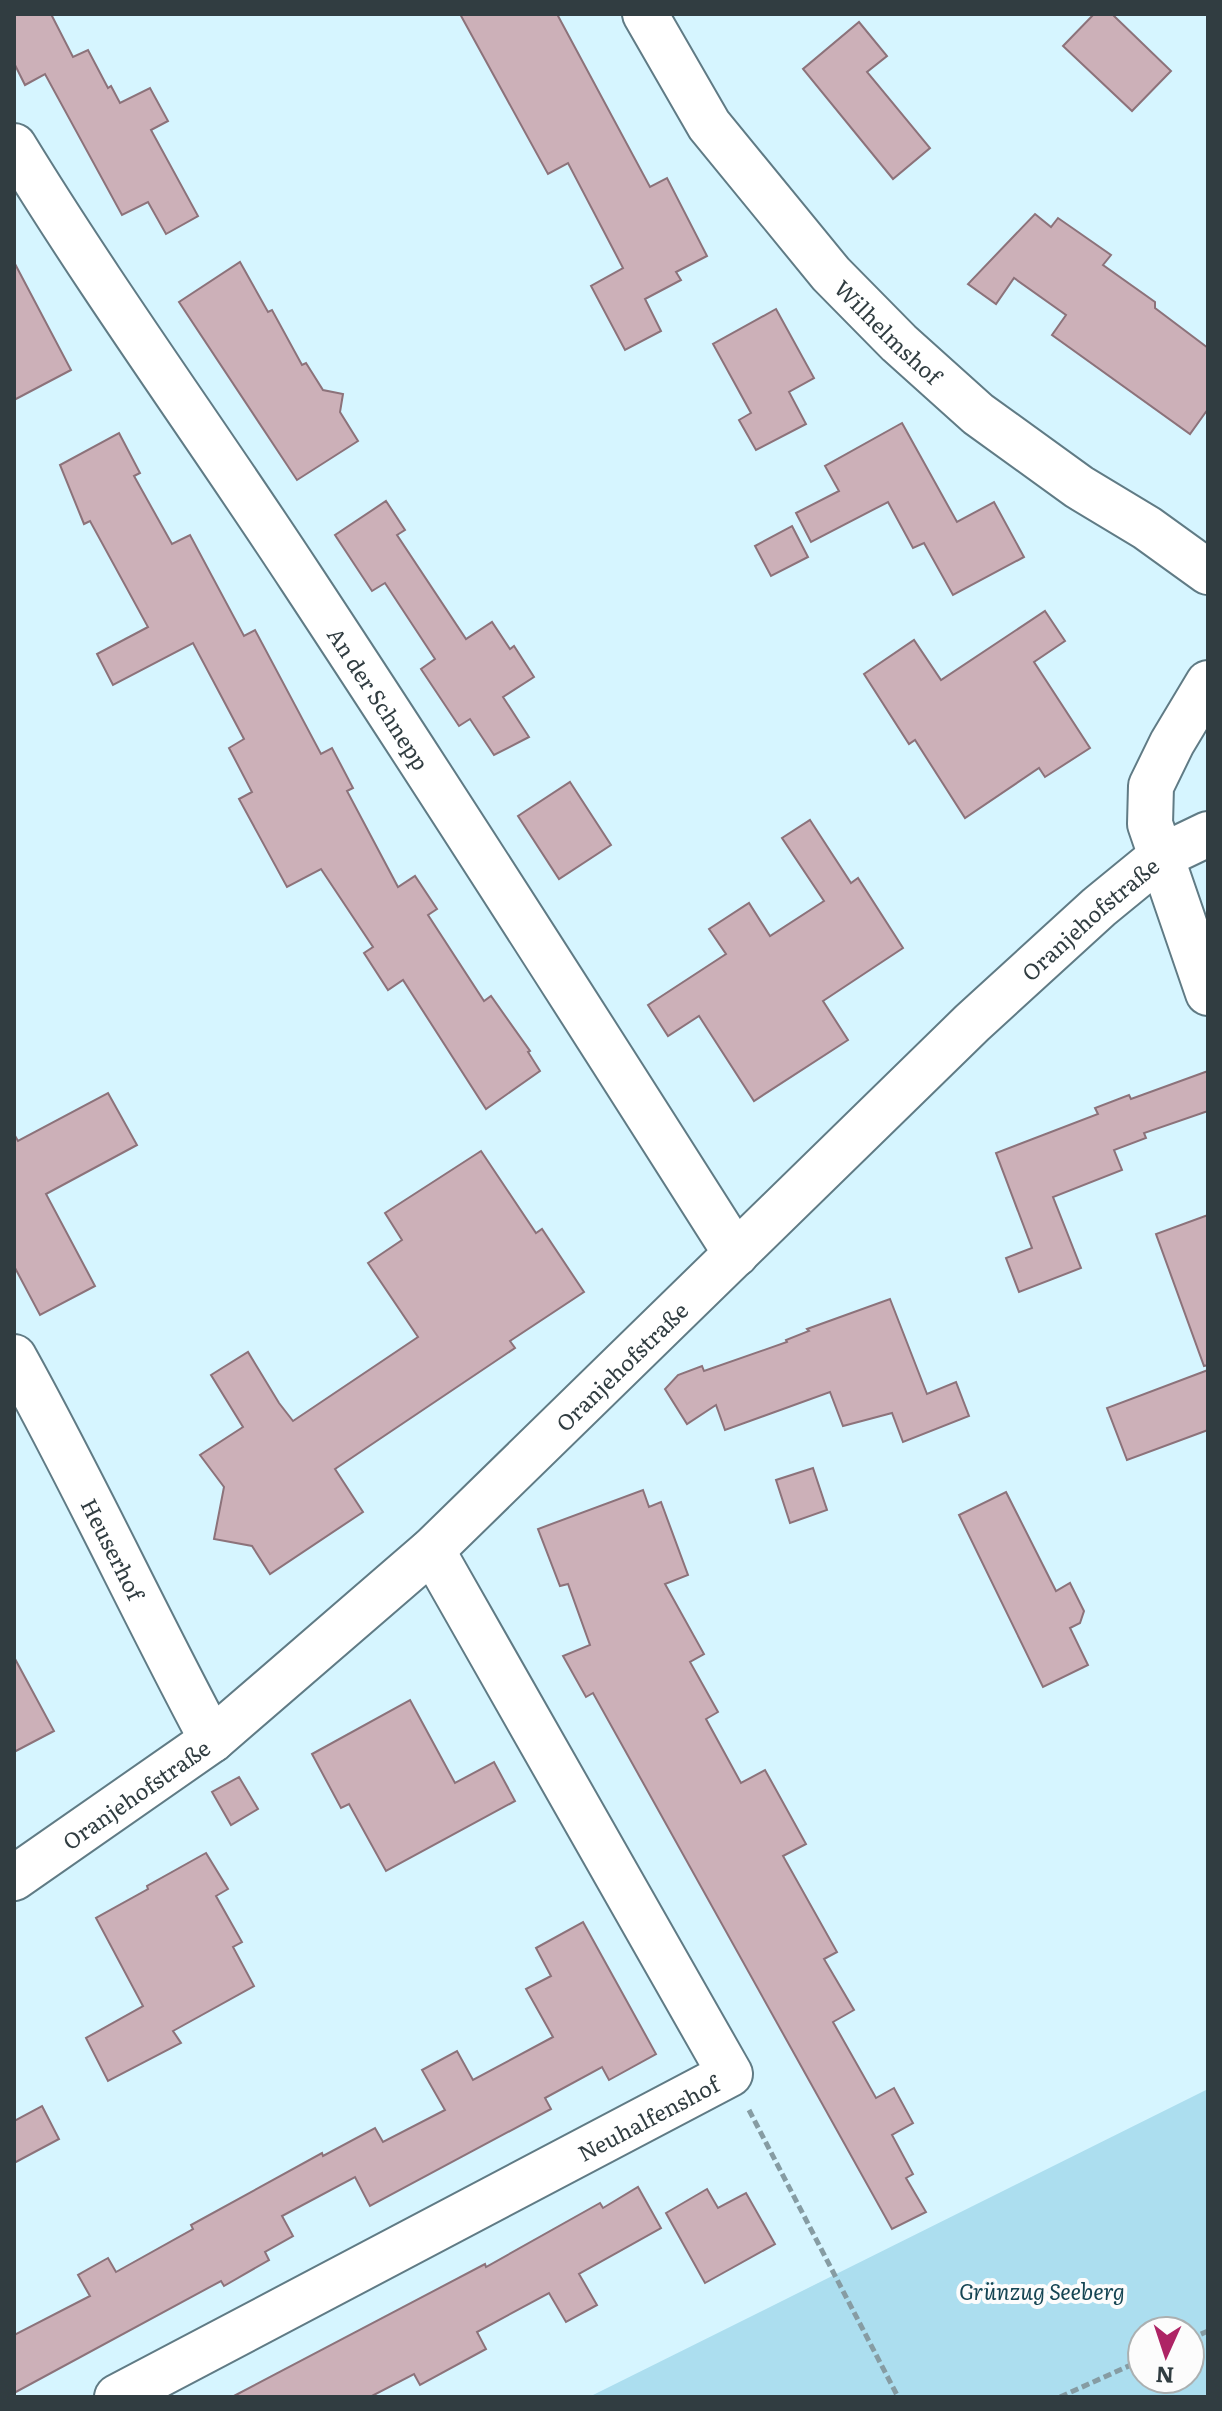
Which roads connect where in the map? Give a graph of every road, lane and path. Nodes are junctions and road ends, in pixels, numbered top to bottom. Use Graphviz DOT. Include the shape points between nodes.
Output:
graph roads {
  1 [pos="645,14"];
  2 [pos="14,146"];
  3 [pos="1208,572"];
  4 [pos="1208,683"];
  5 [pos="1208,834"];
  6 [pos="1160,857"];
  7 [pos="1208,993"];
  8 [pos="736,1254"];
  9 [pos="14,1357"];
  10 [pos="432,1550"];
  11 [pos="212,1740"];
  12 [pos="14,1878"];
  13 [pos="730,2074"];
  14 [pos="1126,2367"];
  15 [pos="117,2397"];
  16 [pos="898,2397"];
  17 [pos="1060,2397"];
  1 -- 3 [label="street, Wilhelmshof" via="709,125 831,274 899,343 978,414"];
  2 -- 8 [label="street, An der Schnepp" via="481,852"];
  4 -- 6 [label="street" via="1151,786 1150,824"];
  5 -- 6 [label="street, Oranjehofstraße"];
  6 -- 7 [label="street"];
  6 -- 8 [label="street, Oranjehofstraße" via="963,1032"];
  8 -- 10 [label="street, Oranjehofstraße"];
  9 -- 11 [label="street, Heuserhof"];
  10 -- 11 [label="street, Oranjehofstraße"];
  10 -- 13 [label="street, Neuhalfenshof"];
  11 -- 12 [label="street, Oranjehofstraße"];
  13 -- 15 [label="street, Neuhalfenshof"];
  13 -- 16 [label="path"];
  14 -- 17 [label="path"];
}
